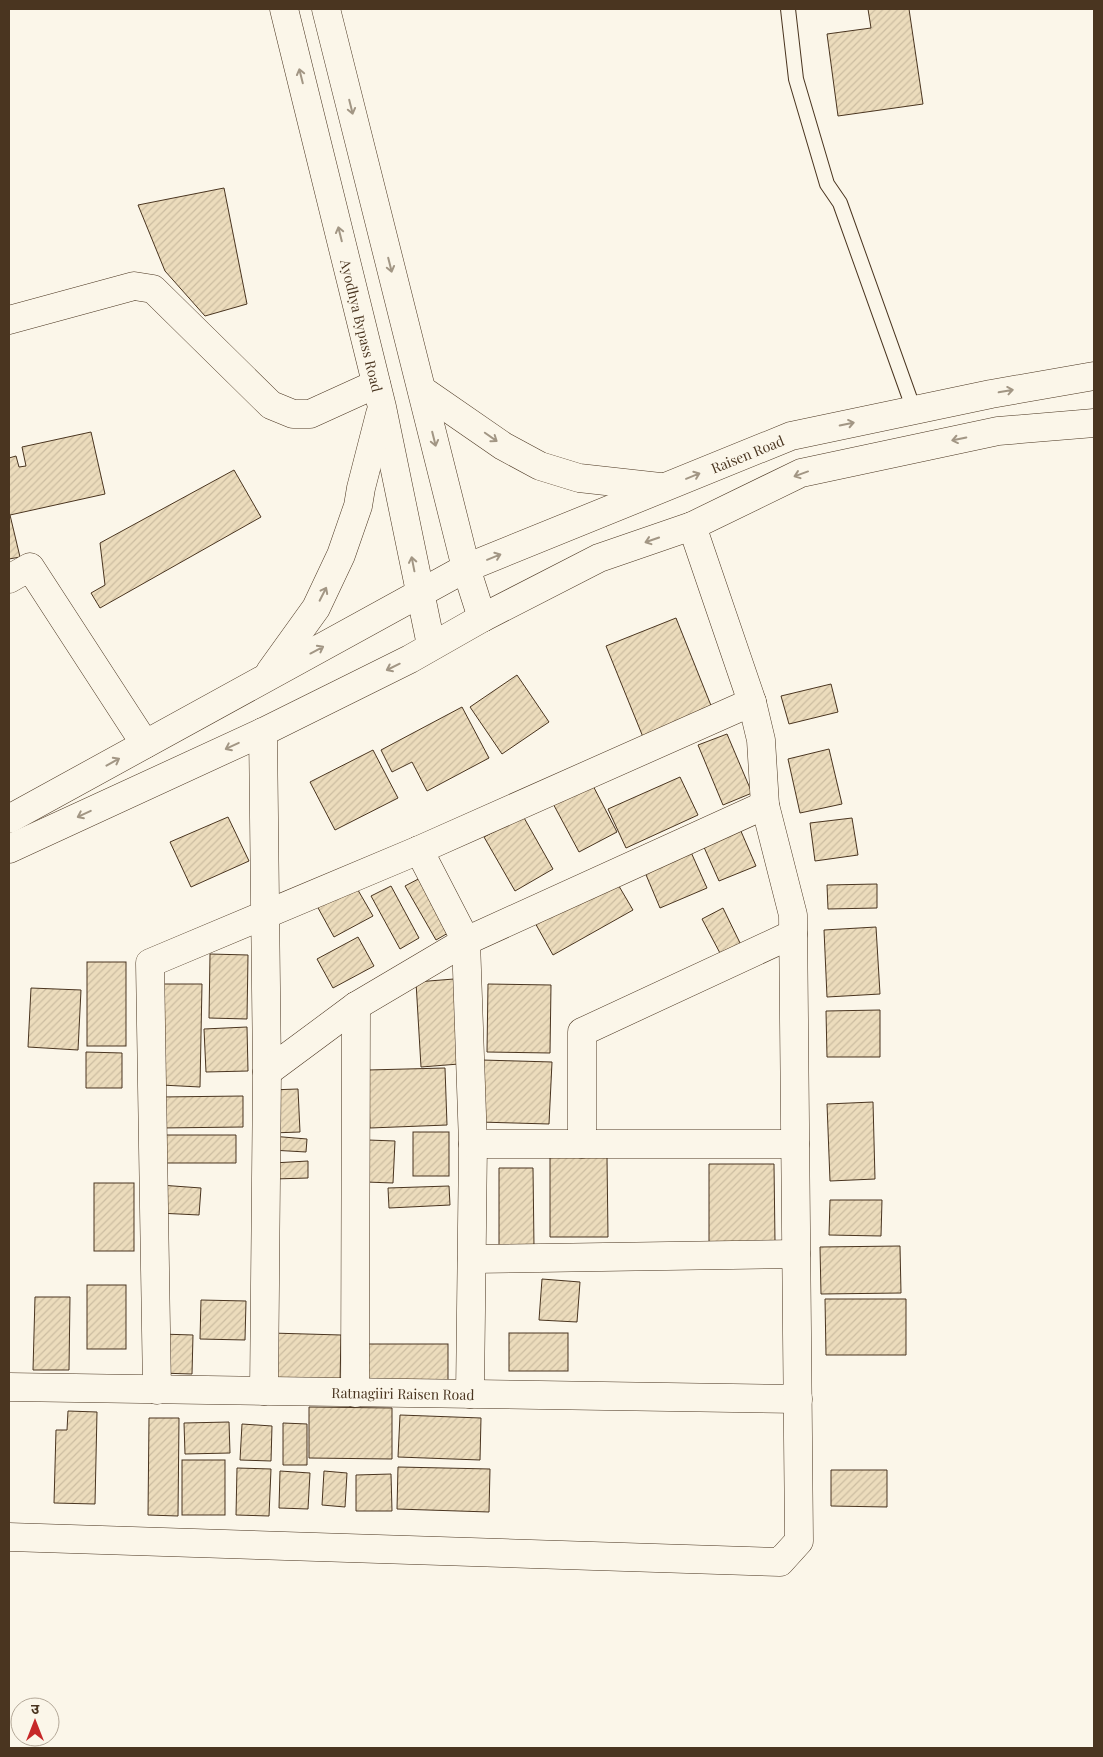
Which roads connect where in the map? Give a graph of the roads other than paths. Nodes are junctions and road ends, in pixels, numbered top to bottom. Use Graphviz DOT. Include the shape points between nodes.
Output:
graph roads {
  1 [pos="284,9"];
  2 [pos="326,9"];
  3 [pos="788,9"];
  4 [pos="9,320"];
  5 [pos="1094,376"];
  6 [pos="422,390"];
  7 [pos="379,395"];
  8 [pos="914,410"];
  9 [pos="1094,424"];
  10 [pos="665,487"];
  11 [pos="692,526"];
  12 [pos="466,568"];
  13 [pos="9,579"];
  14 [pos="419,595"];
  15 [pos="482,618"];
  16 [pos="431,646"];
  17 [pos="266,678"];
  18 [pos="752,702"];
  19 [pos="263,732"];
  20 [pos="145,744"];
  21 [pos="765,804"];
  22 [pos="9,820"];
  23 [pos="9,849"];
  24 [pos="419,850"];
  25 [pos="265,915"];
  26 [pos="794,934"];
  27 [pos="466,941"];
  28 [pos="356,1006"];
  29 [pos="267,1072"];
  30 [pos="473,1144"];
  31 [pos="582,1144"];
  32 [pos="796,1144"];
  33 [pos="796,1254"];
  34 [pos="472,1259"];
  35 [pos="9,1387"];
  36 [pos="157,1390"];
  37 [pos="264,1391"];
  38 [pos="355,1393"];
  39 [pos="470,1394"];
  40 [pos="798,1400"];
  41 [pos="9,1537"];
  7 -- 1 [label="street, Ayodhya Bypass Road, one-way"];
  2 -- 6 [label="street, one-way"];
  3 -- 8 [label="lane" via="796,79 827,184 840,203"];
  4 -- 7 [label="street" via="134,286 152,289 271,406 293,414 310,414"];
  8 -- 5 [label="street, Raisen Road, one-way"];
  6 -- 10 [label="street, one-way" via="503,446 540,466 578,478"];
  6 -- 12 [label="street, one-way"];
  14 -- 7 [label="street, Ayodhya Bypass Road, one-way"];
  17 -- 7 [label="street, one-way" via="316,608 341,555 358,506"];
  10 -- 8 [label="street, Raisen Road, one-way" via="791,436"];
  9 -- 11 [label="street, one-way" via="998,431 801,473"];
  12 -- 10 [label="street, Raisen Road, one-way"];
  11 -- 15 [label="street, one-way" via="599,558"];
  11 -- 18 [label="street"];
  12 -- 14 [label="street, Raisen Road"];
  12 -- 15 [label="street"];
  13 -- 20 [label="street" via="30,567"];
  14 -- 16 [label="street, Ayodhya Bypass Road"];
  17 -- 14 [label="street, Raisen Road, one-way"];
  15 -- 16 [label="street"];
  16 -- 19 [label="street, one-way"];
  17 -- 20 [label="street, Raisen Road"];
  18 -- 21 [label="street" via="762,740"];
  18 -- 24 [label="street"];
  19 -- 23 [label="street, one-way"];
  19 -- 25 [label="street"];
  22 -- 20 [label="street, Raisen Road, one-way"];
  21 -- 26 [label="street" via="794,915"];
  21 -- 27 [label="street"];
  24 -- 25 [label="street"];
  24 -- 27 [label="street"];
  25 -- 29 [label="street"];
  25 -- 36 [label="street" via="150,963"];
  26 -- 31 [label="street" via="582,1032"];
  26 -- 32 [label="street"];
  27 -- 28 [label="street"];
  27 -- 30 [label="street"];
  28 -- 29 [label="street"];
  28 -- 38 [label="street"];
  29 -- 37 [label="street"];
  30 -- 31 [label="street"];
  30 -- 34 [label="street"];
  31 -- 32 [label="street"];
  32 -- 33 [label="street"];
  33 -- 34 [label="street"];
  33 -- 40 [label="street"];
  34 -- 39 [label="street"];
  35 -- 36 [label="street, Ratnagiiri Raisen Road"];
  36 -- 37 [label="street, Ratnagiiri Raisen Road"];
  37 -- 38 [label="street, Ratnagiiri Raisen Road"];
  38 -- 39 [label="street, Ratnagiiri Raisen Road"];
  39 -- 40 [label="street, Ratnagiiri Raisen Road"];
  40 -- 41 [label="street" via="799,1541 780,1562"];
}
